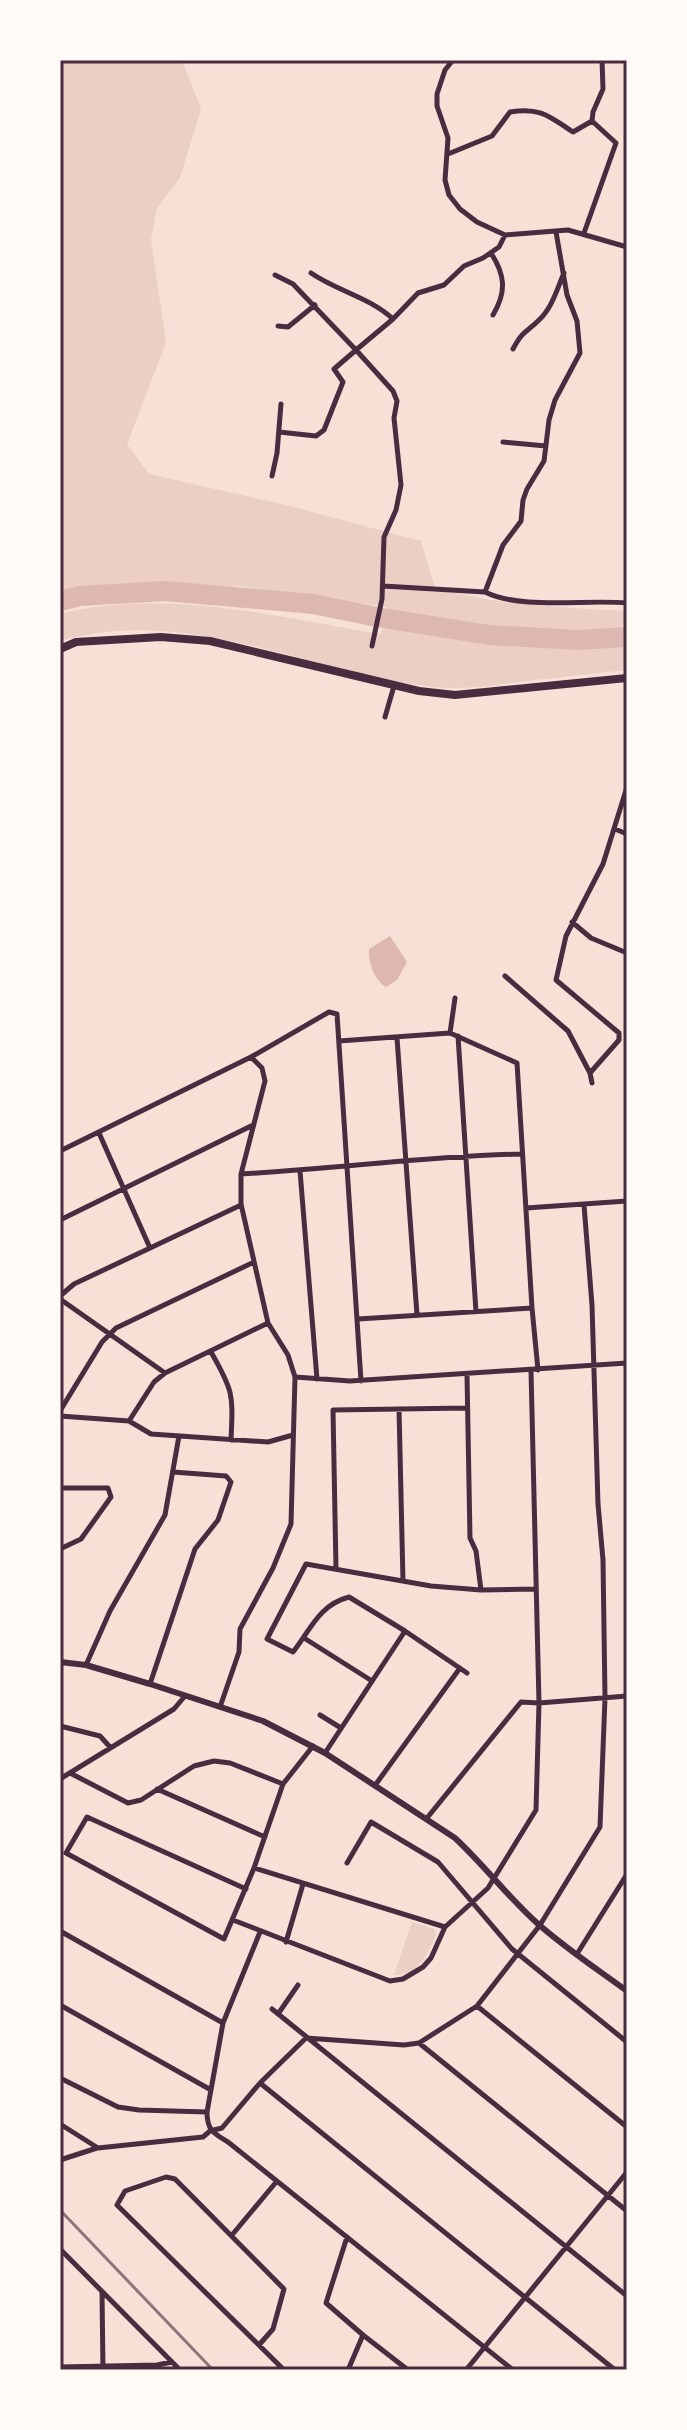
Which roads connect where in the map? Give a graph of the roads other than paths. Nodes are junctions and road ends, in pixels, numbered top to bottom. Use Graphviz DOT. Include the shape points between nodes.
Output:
graph roads {
  1 [pos="453,60"];
  2 [pos="602,60"];
  3 [pos="592,121"];
  4 [pos="448,154"];
  5 [pos="556,232"];
  6 [pos="584,233"];
  7 [pos="505,235"];
  8 [pos="627,247"];
  9 [pos="491,253"];
  10 [pos="565,272"];
  11 [pos="311,273"];
  12 [pos="275,275"];
  13 [pos="315,305"];
  14 [pos="493,315"];
  15 [pos="393,319"];
  16 [pos="278,326"];
  17 [pos="513,349"];
  18 [pos="356,350"];
  19 [pos="281,404"];
  20 [pos="279,432"];
  21 [pos="503,442"];
  22 [pos="546,446"];
  23 [pos="272,476"];
  24 [pos="383,586"];
  25 [pos="485,592"];
  26 [pos="627,603"];
  27 [pos="372,646"];
  28 [pos="60,649"];
  29 [pos="627,678"];
  30 [pos="394,686"];
  31 [pos="385,717"];
  32 [pos="627,787"];
  33 [pos="615,829"];
  34 [pos="627,834"];
  35 [pos="572,922"];
  36 [pos="627,953"];
  37 [pos="505,976"];
  38 [pos="455,998"];
  39 [pos="450,1033"];
  40 [pos="458,1036"];
  41 [pos="397,1038"];
  42 [pos="339,1041"];
  43 [pos="251,1057"];
  44 [pos="590,1073"];
  45 [pos="592,1083"];
  46 [pos="251,1126"];
  47 [pos="99,1133"];
  48 [pos="60,1151"];
  49 [pos="522,1154"];
  50 [pos="466,1155"];
  51 [pos="407,1159"];
  52 [pos="348,1165"];
  53 [pos="300,1171"];
  54 [pos="241,1174"];
  55 [pos="124,1188"];
  56 [pos="627,1201"];
  57 [pos="241,1204"];
  58 [pos="584,1205"];
  59 [pos="526,1208"];
  60 [pos="60,1220"];
  61 [pos="150,1248"];
  62 [pos="254,1262"];
  63 [pos="60,1298"];
  64 [pos="532,1308"];
  65 [pos="476,1312"];
  66 [pos="417,1315"];
  67 [pos="358,1319"];
  68 [pos="268,1323"];
  69 [pos="111,1333"];
  70 [pos="211,1352"];
  71 [pos="627,1363"];
  72 [pos="595,1365"];
  73 [pos="534,1370"];
  74 [pos="165,1373"];
  75 [pos="467,1375"];
  76 [pos="295,1377"];
  77 [pos="317,1379"];
  78 [pos="361,1381"];
  79 [pos="467,1408"];
  80 [pos="399,1409"];
  81 [pos="60,1413"];
  82 [pos="129,1421"];
  83 [pos="293,1435"];
  84 [pos="179,1436"];
  85 [pos="231,1440"];
  86 [pos="173,1472"];
  87 [pos="60,1488"];
  88 [pos="60,1549"];
  89 [pos="336,1569"];
  90 [pos="403,1581"];
  91 [pos="536,1589"];
  92 [pos="481,1590"];
  93 [pos="405,1631"];
  94 [pos="304,1638"];
  95 [pos="60,1662"];
  96 [pos="86,1665"];
  97 [pos="460,1668"];
  98 [pos="467,1673"];
  99 [pos="372,1681"];
  100 [pos="150,1684"];
  101 [pos="185,1696"];
  102 [pos="627,1696"];
  103 [pos="605,1698"];
  104 [pos="539,1703"];
  105 [pos="220,1707"];
  106 [pos="320,1715"];
  107 [pos="60,1726"];
  108 [pos="341,1728"];
  109 [pos="313,1746"];
  110 [pos="110,1747"];
  111 [pos="325,1753"];
  112 [pos="70,1773"];
  113 [pos="60,1779"];
  114 [pos="283,1784"];
  115 [pos="376,1784"];
  116 [pos="157,1789"];
  117 [pos="427,1818"];
  118 [pos="265,1837"];
  119 [pos="347,1863"];
  120 [pos="254,1868"];
  121 [pos="627,1874"];
  122 [pos="494,1880"];
  123 [pos="303,1884"];
  124 [pos="246,1889"];
  125 [pos="473,1901"];
  126 [pos="233,1920"];
  127 [pos="540,1925"];
  128 [pos="445,1927"];
  129 [pos="60,1931"];
  130 [pos="260,1932"];
  131 [pos="286,1942"];
  132 [pos="577,1954"];
  133 [pos="518,1955"];
  134 [pos="298,1985"];
  135 [pos="627,1991"];
  136 [pos="60,2005"];
  137 [pos="477,2006"];
  138 [pos="272,2009"];
  139 [pos="278,2014"];
  140 [pos="223,2023"];
  141 [pos="306,2038"];
  142 [pos="627,2042"];
  143 [pos="419,2043"];
  144 [pos="60,2078"];
  145 [pos="260,2083"];
  146 [pos="211,2090"];
  147 [pos="207,2112"];
  148 [pos="60,2124"];
  149 [pos="627,2127"];
  150 [pos="210,2131"];
  151 [pos="98,2148"];
  152 [pos="60,2162"];
  153 [pos="627,2172"];
  154 [pos="277,2181"];
  155 [pos="608,2196"];
  156 [pos="627,2211"];
  157 [pos="232,2235"];
  158 [pos="347,2237"];
  159 [pos="566,2248"];
  160 [pos="60,2249"];
  161 [pos="102,2291"];
  162 [pos="627,2296"];
  163 [pos="525,2297"];
  164 [pos="363,2335"];
  165 [pos="259,2345"];
  166 [pos="484,2346"];
  167 [pos="172,2362"];
  168 [pos="60,2367"];
  169 [pos="103,2368"];
  170 [pos="158,2368"];
  171 [pos="180,2370"];
  172 [pos="284,2370"];
  173 [pos="348,2370"];
  174 [pos="408,2370"];
  175 [pos="466,2370"];
  176 [pos="513,2370"];
  177 [pos="615,2370"];
  1 -- 4 [label="street" via="437,94"];
  2 -- 3 [label="street" via="603,89"];
  3 -- 4 [label="street" via="573,132 542,111 510,112 492,136"];
  3 -- 6 [label="street" via="616,143"];
  4 -- 7 [label="street" via="449,195 477,222"];
  5 -- 6 [label="street"];
  5 -- 7 [label="street"];
  5 -- 10 [label="street"];
  6 -- 8 [label="street"];
  7 -- 9 [label="street"];
  9 -- 14 [label="street" via="504,273"];
  9 -- 15 [label="street" via="464,266 444,285 418,293"];
  10 -- 17 [label="street" via="551,304"];
  10 -- 22 [label="street" via="580,353 555,400"];
  11 -- 15 [label="street"];
  12 -- 13 [label="street"];
  13 -- 16 [label="street" via="288,327"];
  13 -- 18 [label="street"];
  15 -- 18 [label="street"];
  18 -- 20 [label="street" via="334,369 343,382 324,430 316,436"];
  18 -- 24 [label="street" via="397,401 401,493 384,537"];
  19 -- 20 [label="street"];
  20 -- 23 [label="street"];
  21 -- 22 [label="street"];
  22 -- 25 [label="street" via="543,467 523,500 521,521 503,545"];
  24 -- 25 [label="street"];
  24 -- 27 [label="street"];
  25 -- 26 [label="street" via="548,602"];
  28 -- 30 [label="highway" via="76,642 161,637 210,641"];
  29 -- 30 [label="highway" via="455,695"];
  30 -- 31 [label="street"];
  32 -- 33 [label="street"];
  33 -- 34 [label="street"];
  33 -- 35 [label="street" via="599,874"];
  35 -- 36 [label="street" via="591,938"];
  35 -- 44 [label="street" via="556,980 619,1033 619,1040"];
  37 -- 44 [label="street" via="568,1031"];
  38 -- 39 [label="street"];
  39 -- 40 [label="street"];
  39 -- 41 [label="street"];
  40 -- 49 [label="street" via="517,1063"];
  40 -- 50 [label="street"];
  41 -- 42 [label="street"];
  41 -- 51 [label="street"];
  42 -- 43 [label="street" via="337,1014 329,1012"];
  42 -- 52 [label="street"];
  43 -- 46 [label="street" via="265,1081"];
  43 -- 47 [label="street"];
  44 -- 45 [label="street"];
  46 -- 54 [label="street"];
  46 -- 55 [label="street"];
  47 -- 48 [label="street"];
  47 -- 55 [label="street"];
  49 -- 50 [label="street"];
  49 -- 59 [label="street"];
  50 -- 51 [label="street"];
  50 -- 65 [label="street"];
  51 -- 52 [label="street"];
  51 -- 66 [label="street"];
  52 -- 53 [label="street"];
  52 -- 67 [label="street"];
  53 -- 54 [label="street"];
  53 -- 77 [label="street"];
  54 -- 57 [label="street"];
  55 -- 60 [label="street"];
  55 -- 61 [label="street"];
  56 -- 58 [label="street"];
  57 -- 61 [label="street"];
  57 -- 62 [label="street"];
  58 -- 59 [label="street"];
  58 -- 72 [label="street"];
  59 -- 64 [label="street"];
  61 -- 63 [label="street" via="74,1284"];
  62 -- 68 [label="street"];
  62 -- 69 [label="street"];
  63 -- 69 [label="street"];
  64 -- 65 [label="street"];
  64 -- 73 [label="street"];
  65 -- 66 [label="street"];
  66 -- 67 [label="street"];
  67 -- 78 [label="street"];
  68 -- 70 [label="street"];
  68 -- 76 [label="street"];
  69 -- 74 [label="street"];
  69 -- 81 [label="street"];
  70 -- 74 [label="street"];
  70 -- 85 [label="street" via="233,1399"];
  71 -- 72 [label="street"];
  72 -- 73 [label="street"];
  72 -- 103 [label="street"];
  73 -- 75 [label="street"];
  73 -- 91 [label="street"];
  74 -- 82 [label="street"];
  75 -- 78 [label="street"];
  75 -- 79 [label="street"];
  76 -- 77 [label="street"];
  76 -- 83 [label="street"];
  77 -- 78 [label="street"];
  79 -- 80 [label="street"];
  79 -- 92 [label="street" via="470,1538"];
  80 -- 89 [label="street" via="333,1410"];
  80 -- 90 [label="street"];
  81 -- 82 [label="street"];
  82 -- 84 [label="street" via="151,1434"];
  83 -- 85 [label="street" via="268,1442"];
  83 -- 105 [label="street" via="291,1524 240,1629 239,1652"];
  84 -- 85 [label="street"];
  84 -- 86 [label="street"];
  86 -- 96 [label="street" via="165,1515"];
  86 -- 100 [label="street" via="226,1476 231,1482 218,1520 195,1549"];
  87 -- 88 [label="street" via="108,1488 111,1497 81,1539"];
  89 -- 90 [label="street"];
  89 -- 94 [label="street" via="306,1564 267,1639 293,1652"];
  90 -- 92 [label="street"];
  91 -- 92 [label="street"];
  91 -- 104 [label="street"];
  93 -- 94 [label="street" via="349,1597 332,1601"];
  93 -- 97 [label="street"];
  93 -- 99 [label="street"];
  94 -- 99 [label="street"];
  95 -- 96 [label="main road"];
  96 -- 100 [label="main road"];
  97 -- 98 [label="street"];
  97 -- 115 [label="street"];
  99 -- 108 [label="street"];
  100 -- 101 [label="main road"];
  101 -- 105 [label="main road"];
  101 -- 110 [label="street" via="174,1709"];
  102 -- 103 [label="street"];
  103 -- 104 [label="street"];
  103 -- 127 [label="street" via="600,1827"];
  104 -- 117 [label="street" via="521,1702"];
  104 -- 122 [label="street" via="536,1810"];
  105 -- 109 [label="main road"];
  106 -- 108 [label="street"];
  107 -- 110 [label="street" via="100,1736"];
  108 -- 111 [label="street"];
  109 -- 111 [label="main road"];
  109 -- 114 [label="street"];
  110 -- 112 [label="street"];
  111 -- 115 [label="main road"];
  112 -- 113 [label="street"];
  112 -- 116 [label="street" via="128,1803"];
  114 -- 116 [label="street" via="214,1761 194,1766"];
  114 -- 118 [label="street"];
  115 -- 117 [label="main road"];
  116 -- 118 [label="street"];
  117 -- 122 [label="main road" via="472,1854"];
  118 -- 120 [label="street"];
  119 -- 125 [label="street" via="371,1822 438,1862"];
  120 -- 123 [label="street"];
  120 -- 124 [label="street"];
  121 -- 132 [label="street"];
  122 -- 125 [label="street"];
  122 -- 127 [label="main road"];
  123 -- 128 [label="street"];
  123 -- 131 [label="street"];
  124 -- 126 [label="street"];
  124 -- 126 [label="street" via="87,1817 66,1853 224,1939"];
  125 -- 128 [label="street"];
  125 -- 133 [label="street"];
  126 -- 130 [label="street"];
  127 -- 132 [label="main road"];
  127 -- 133 [label="street"];
  128 -- 131 [label="street" via="423,1967 390,1981"];
  129 -- 140 [label="street"];
  130 -- 131 [label="street"];
  130 -- 140 [label="street"];
  132 -- 135 [label="main road"];
  133 -- 137 [label="street"];
  133 -- 142 [label="street"];
  134 -- 139 [label="street"];
  136 -- 146 [label="street"];
  137 -- 143 [label="street"];
  137 -- 149 [label="street"];
  138 -- 139 [label="street"];
  139 -- 141 [label="street"];
  140 -- 146 [label="street"];
  141 -- 143 [label="street"];
  141 -- 145 [label="street"];
  141 -- 159 [label="street"];
  143 -- 155 [label="street"];
  144 -- 147 [label="street" via="118,2107"];
  145 -- 150 [label="street" via="222,2128"];
  145 -- 163 [label="street"];
  146 -- 147 [label="street"];
  147 -- 150 [label="street"];
  148 -- 151 [label="street"];
  150 -- 151 [label="street" via="203,2137"];
  150 -- 154 [label="street"];
  151 -- 152 [label="street"];
  153 -- 155 [label="street"];
  154 -- 157 [label="street"];
  154 -- 158 [label="street"];
  155 -- 156 [label="street"];
  155 -- 159 [label="street"];
  157 -- 165 [label="street" via="284,2289 273,2329"];
  157 -- 165 [label="street" via="175,2179 166,2177 125,2191 117,2205"];
  158 -- 164 [label="street" via="326,2303"];
  158 -- 166 [label="street"];
  159 -- 162 [label="street"];
  159 -- 163 [label="street"];
  160 -- 161 [label="street"];
  161 -- 167 [label="street"];
  161 -- 169 [label="street"];
  163 -- 166 [label="street"];
  163 -- 177 [label="street"];
  164 -- 173 [label="street"];
  164 -- 174 [label="street"];
  165 -- 172 [label="street"];
  166 -- 175 [label="street"];
  166 -- 176 [label="street"];
  167 -- 170 [label="street"];
  167 -- 171 [label="street"];
  168 -- 169 [label="street"];
  169 -- 170 [label="street"];
}
